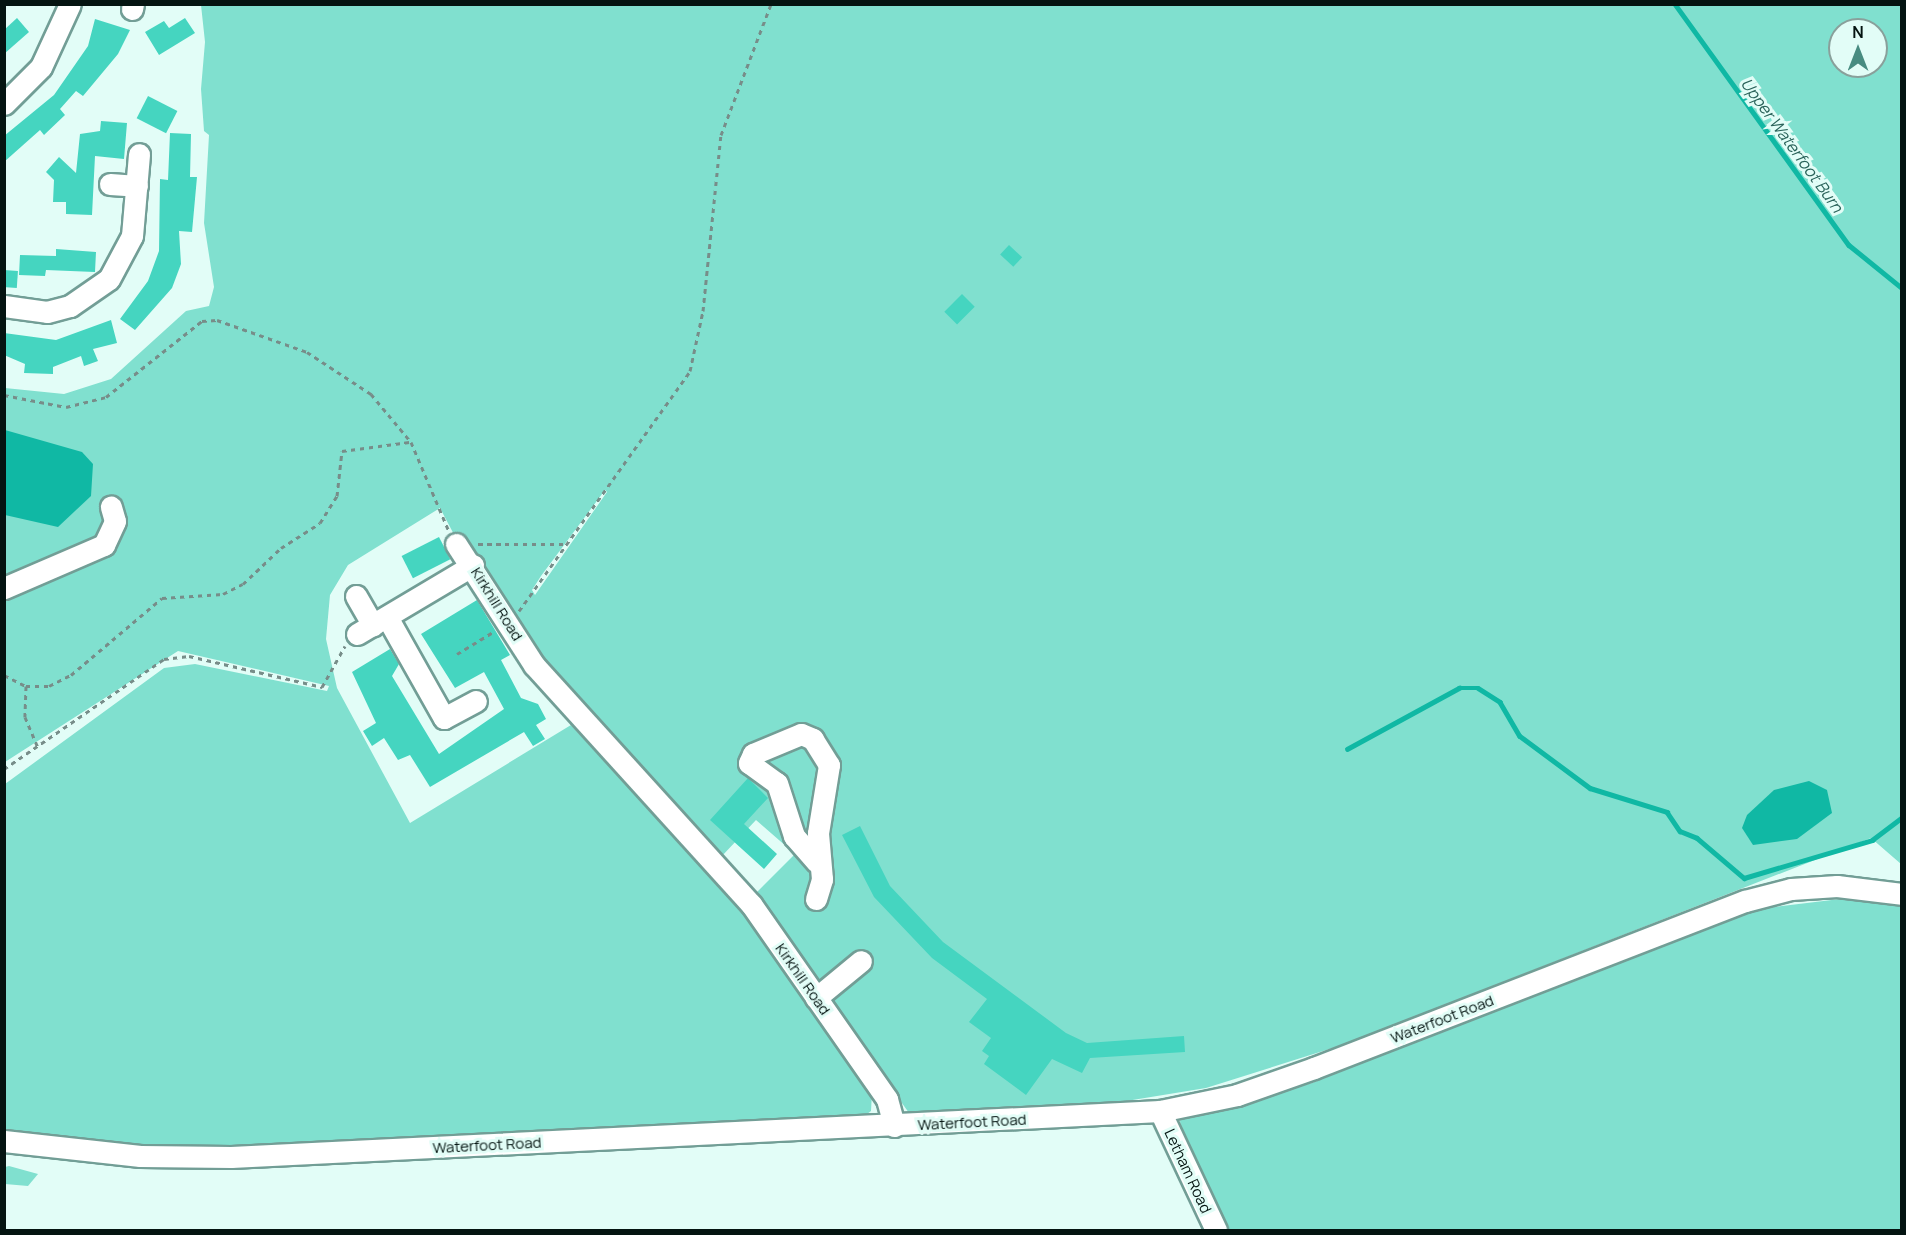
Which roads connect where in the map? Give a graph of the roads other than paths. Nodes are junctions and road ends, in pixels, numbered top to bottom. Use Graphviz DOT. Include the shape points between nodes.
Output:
graph roads {
  1 [pos="70,4"];
  2 [pos="5,101"];
  3 [pos="139,154"];
  4 [pos="110,184"];
  5 [pos="137,186"];
  6 [pos="4,306"];
  7 [pos="111,507"];
  8 [pos="456,544"];
  9 [pos="473,565"];
  10 [pos="4,588"];
  11 [pos="356,596"];
  12 [pos="372,625"];
  13 [pos="476,701"];
  14 [pos="817,862"];
  15 [pos="1902,894"];
  16 [pos="816,898"];
  17 [pos="861,961"];
  18 [pos="816,998"];
  19 [pos="1160,1111"];
  20 [pos="894,1126"];
  21 [pos="4,1141"];
  22 [pos="1216,1230"];
  1 -- 2 [label="street" via="41,67"];
  3 -- 5 [label="street"];
  4 -- 5 [label="street"];
  5 -- 6 [label="street" via="124,259 94,294 47,312"];
  7 -- 10 [label="street" via="114,527 104,544"];
  8 -- 9 [label="street, Kirkhill Road"];
  9 -- 12 [label="street"];
  9 -- 18 [label="street, Kirkhill Road" via="534,665 716,862"];
  11 -- 12 [label="street"];
  12 -- 13 [label="street" via="444,718"];
  14 -- 14 [label="street" via="829,765 813,739 801,734 753,754 749,763 777,783 794,836"];
  14 -- 16 [label="street" via="822,879"];
  15 -- 19 [label="street, Waterfoot Road" via="1837,886 1791,889 1745,901 1314,1068 1237,1095"];
  17 -- 18 [label="street"];
  18 -- 20 [label="street, Kirkhill Road" via="888,1099"];
  19 -- 20 [label="street, Waterfoot Road"];
  19 -- 22 [label="street, Letham Road"];
  20 -- 21 [label="street, Waterfoot Road" via="231,1157 129,1155"];
}
